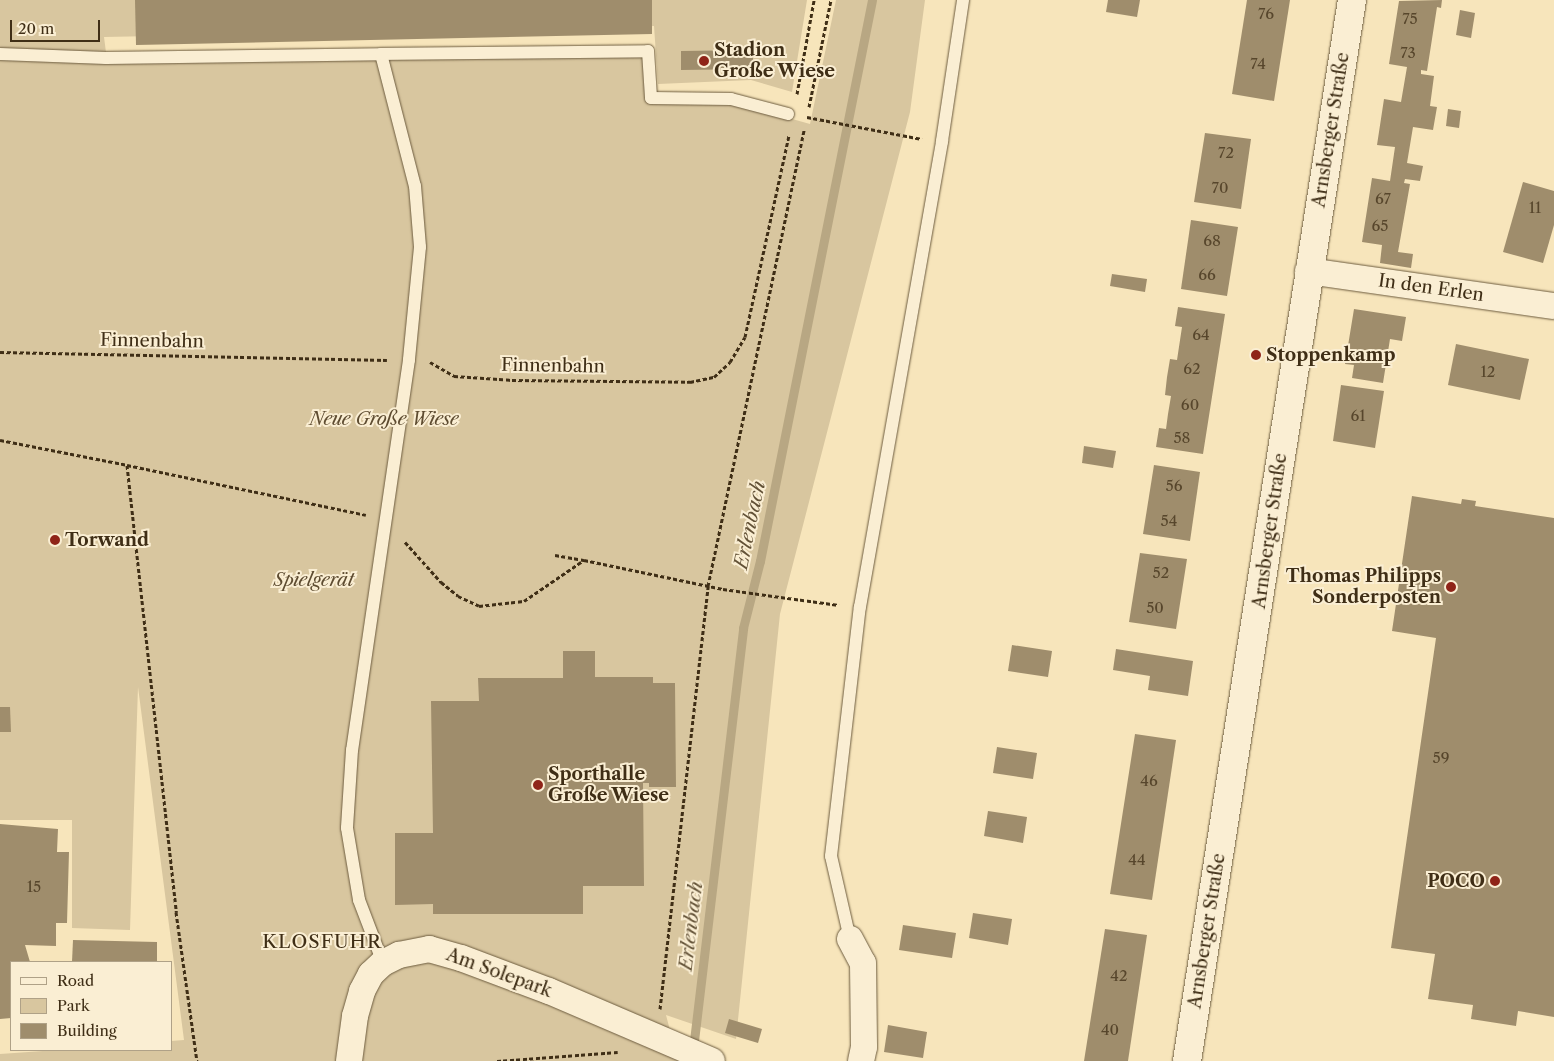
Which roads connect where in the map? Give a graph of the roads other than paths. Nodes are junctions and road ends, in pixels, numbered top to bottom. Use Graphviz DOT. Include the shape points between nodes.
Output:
graph roads {
  1 [pos="963,0"];
  2 [pos="1352,0"];
  3 [pos="0,54"];
  4 [pos="381,54"];
  5 [pos="790,119"];
  6 [pos="1308,271"];
  7 [pos="1554,306"];
  8 [pos="850,939"];
  9 [pos="383,962"];
  10 [pos="349,1061"];
  11 [pos="712,1061"];
  12 [pos="861,1061"];
  13 [pos="1187,1061"];
  1 -- 8 [label="lane" via="942,141 860,607 831,856"];
  2 -- 6 [label="street, Arnsberger Straße"];
  3 -- 4 [label="lane" via="106,58"];
  4 -- 5 [label="lane" via="648,51 651,98 731,99"];
  4 -- 9 [label="lane" via="415,186 420,246 409,360 352,750 347,828 359,900"];
  6 -- 7 [label="street, In den Erlen"];
  6 -- 13 [label="street, Arnsberger Straße"];
  8 -- 12 [label="street" via="863,963 864,1047"];
  9 -- 10 [label="street" via="362,991"];
  9 -- 11 [label="street, Am Solepark" via="417,951 444,952 549,991"];
}
